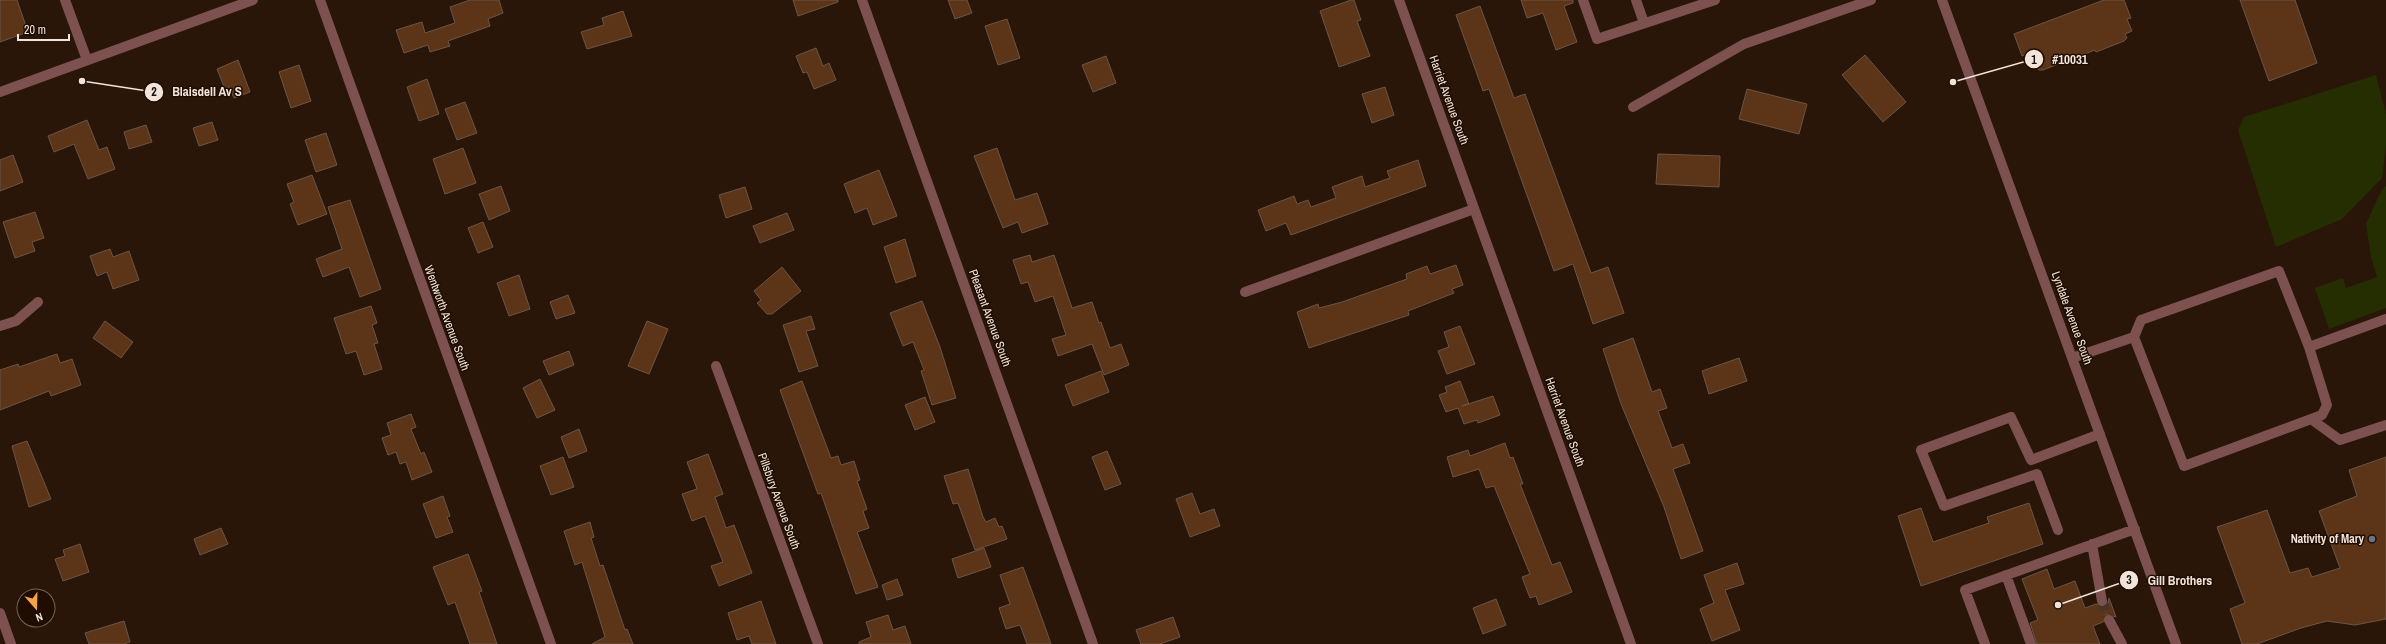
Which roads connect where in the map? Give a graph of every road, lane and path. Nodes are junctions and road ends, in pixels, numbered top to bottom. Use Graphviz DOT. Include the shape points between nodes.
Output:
graph roads {
  1 [pos="65,0"];
  2 [pos="253,0"];
  3 [pos="320,0"];
  4 [pos="862,0"];
  5 [pos="1399,0"];
  6 [pos="1583,0"];
  7 [pos="1636,0"];
  8 [pos="1715,0"];
  9 [pos="1871,0"];
  10 [pos="1942,0"];
  11 [pos="1644,24"];
  12 [pos="87,60"];
  13 [pos="0,92"];
  14 [pos="1633,107"];
  15 [pos="1474,209"];
  16 [pos="1245,292"];
  17 [pos="38,302"];
  18 [pos="2386,319"];
  19 [pos="0,326"];
  20 [pos="2134,337"];
  21 [pos="2309,347"];
  22 [pos="2072,358"];
  23 [pos="716,366"];
  24 [pos="2310,419"];
  25 [pos="2386,425"];
  26 [pos="2100,434"];
  27 [pos="2031,460"];
  28 [pos="2037,474"];
  29 [pos="2134,529"];
  30 [pos="2058,530"];
  31 [pos="2092,544"];
  32 [pos="2006,575"];
  33 [pos="2102,601"];
  34 [pos="0,613"];
  35 [pos="2108,620"];
  36 [pos="11,644"];
  37 [pos="550,644"];
  38 [pos="818,644"];
  39 [pos="1093,644"];
  40 [pos="1631,644"];
  41 [pos="1985,644"];
  42 [pos="2031,644"];
  43 [pos="2122,644"];
  44 [pos="2176,644"];
  1 -- 12 [label="street"];
  2 -- 12 [label="street"];
  3 -- 37 [label="street, Wentworth Avenue South"];
  4 -- 39 [label="street, Pleasant Avenue South"];
  5 -- 15 [label="street, Harriet Avenue South"];
  6 -- 11 [label="street" via="1597,39"];
  7 -- 11 [label="street"];
  8 -- 11 [label="street"];
  9 -- 14 [label="street" via="1744,44"];
  10 -- 22 [label="street, Lyndale Avenue South"];
  12 -- 13 [label="street"];
  15 -- 16 [label="street"];
  15 -- 40 [label="street, Harriet Avenue South"];
  17 -- 19 [label="street" via="16,321"];
  18 -- 21 [label="street"];
  20 -- 21 [label="street" via="2141,320 2279,271"];
  20 -- 22 [label="street"];
  20 -- 24 [label="street" via="2184,466"];
  21 -- 24 [label="street" via="2327,405 2322,415"];
  22 -- 26 [label="street, Lyndale Avenue South"];
  23 -- 38 [label="street, Pillsbury Avenue South"];
  24 -- 25 [label="street" via="2340,440"];
  26 -- 27 [label="street"];
  26 -- 29 [label="street, Lyndale Avenue South"];
  27 -- 28 [label="street"];
  27 -- 28 [label="street" via="2011,417 1921,450 1944,506"];
  28 -- 30 [label="street"];
  29 -- 31 [label="street"];
  29 -- 44 [label="street, Lyndale Avenue South"];
  31 -- 32 [label="street"];
  31 -- 33 [label="street"];
  32 -- 41 [label="street" via="1965,590"];
  32 -- 42 [label="street"];
  34 -- 36 [label="street"];
  35 -- 43 [label="street"];
}
